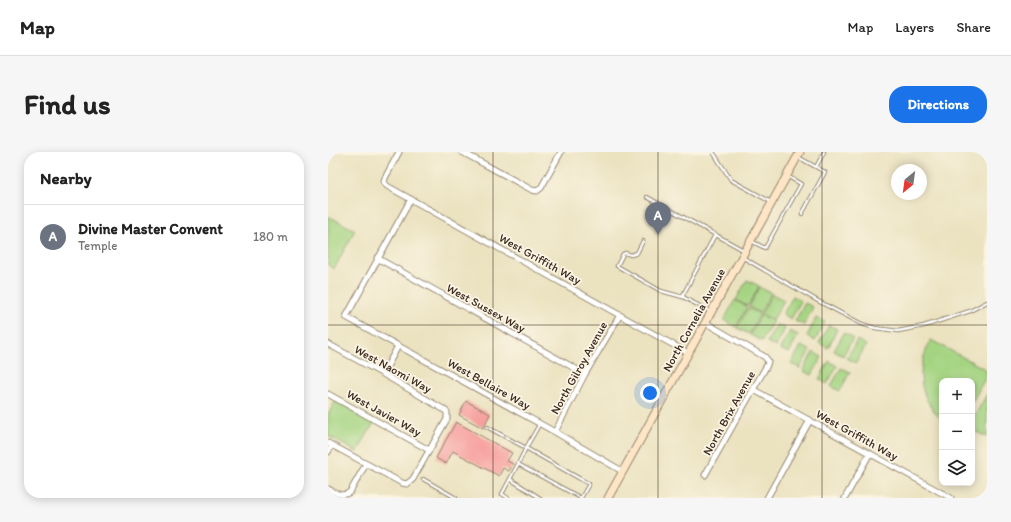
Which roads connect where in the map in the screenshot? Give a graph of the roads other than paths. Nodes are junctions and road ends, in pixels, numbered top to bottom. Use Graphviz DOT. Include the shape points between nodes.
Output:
graph roads {
  1 [pos="399,152"];
  2 [pos="462,152"];
  3 [pos="561,152"];
  4 [pos="713,152"];
  5 [pos="824,152"];
  6 [pos="798,154"];
  7 [pos="816,167"];
  8 [pos="786,176"];
  9 [pos="647,197"];
  10 [pos="411,199"];
  11 [pos="772,202"];
  12 [pos="802,214"];
  13 [pos="715,235"];
  14 [pos="751,240"];
  15 [pos="644,241"];
  16 [pos="743,254"];
  17 [pos="377,258"];
  18 [pos="683,297"];
  19 [pos="987,302"];
  20 [pos="712,313"];
  21 [pos="620,314"];
  22 [pos="706,323"];
  23 [pos="328,344"];
  24 [pos="398,346"];
  25 [pos="688,352"];
  26 [pos="383,374"];
  27 [pos="585,374"];
  28 [pos="754,390"];
  29 [pos="328,394"];
  30 [pos="810,420"];
  31 [pos="540,423"];
  32 [pos="487,427"];
  33 [pos="555,432"];
  34 [pos="330,444"];
  35 [pos="526,448"];
  36 [pos="429,450"];
  37 [pos="328,452"];
  38 [pos="870,454"];
  39 [pos="366,464"];
  40 [pos="518,464"];
  41 [pos="622,470"];
  42 [pos="705,475"];
  43 [pos="423,479"];
  44 [pos="510,479"];
  45 [pos="328,489"];
  46 [pos="456,498"];
  47 [pos="508,498"];
  48 [pos="540,498"];
  49 [pos="581,498"];
  50 [pos="608,498"];
  51 [pos="767,498"];
  52 [pos="845,498"];
  53 [pos="951,498"];
  1 -- 10 [label="street, West Griffith Way" via="384,182"];
  2 -- 3 [label="street" via="532,190 541,188"];
  4 -- 11 [label="lane" via="731,180"];
  5 -- 7 [label="lane"];
  6 -- 7 [label="lane"];
  6 -- 8 [label="street, North Cornelia Avenue"];
  7 -- 12 [label="lane" via="825,172"];
  8 -- 11 [label="street, North Cornelia Avenue"];
  8 -- 14 [label="lane" via="801,184 765,248"];
  9 -- 13 [label="lane"];
  10 -- 17 [label="street"];
  10 -- 21 [label="street, West Griffith Way"];
  11 -- 14 [label="street, North Cornelia Avenue"];
  13 -- 16 [label="lane"];
  13 -- 18 [label="lane"];
  14 -- 16 [label="street, North Cornelia Avenue"];
  15 -- 18 [label="lane" via="637,253 623,254 618,266 667,294"];
  16 -- 19 [label="lane" via="818,301 875,328 898,330 924,326 970,311"];
  16 -- 20 [label="street, North Cornelia Avenue"];
  17 -- 24 [label="street, West Bellaire Way" via="346,318"];
  17 -- 27 [label="street, West Sussex Way"];
  18 -- 20 [label="lane"];
  20 -- 22 [label="street, North Cornelia Avenue"];
  21 -- 25 [label="street, West Griffith Way"];
  21 -- 27 [label="street, North Gilroy Avenue"];
  22 -- 25 [label="street, North Cornelia Avenue"];
  22 -- 28 [label="street, North Brix Avenue" via="768,361"];
  23 -- 26 [label="street, West Naomi Way"];
  24 -- 26 [label="street"];
  24 -- 31 [label="street, West Bellaire Way"];
  25 -- 41 [label="street, North Cornelia Avenue"];
  26 -- 36 [label="street, West Naomi Way" via="447,412 447,419"];
  27 -- 33 [label="street, North Gilroy Avenue"];
  28 -- 30 [label="street, West Griffith Way"];
  28 -- 42 [label="street, North Brix Avenue"];
  29 -- 36 [label="street, West Javier Way"];
  30 -- 38 [label="street, West Griffith Way"];
  30 -- 51 [label="street"];
  31 -- 33 [label="street, West Bellaire Way"];
  31 -- 35 [label="lane"];
  32 -- 35 [label="lane"];
  33 -- 41 [label="street, West Bellaire Way"];
  34 -- 37 [label="street"];
  34 -- 39 [label="street"];
  35 -- 40 [label="lane"];
  35 -- 49 [label="lane" via="589,484"];
  36 -- 39 [label="street" via="413,479 407,484"];
  38 -- 52 [label="street"];
  38 -- 53 [label="street, West Griffith Way"];
  39 -- 45 [label="street" via="346,495 342,496"];
  40 -- 44 [label="lane"];
  40 -- 49 [label="lane"];
  41 -- 50 [label="street, North Cornelia Avenue"];
  43 -- 46 [label="lane"];
  44 -- 47 [label="lane" via="502,494"];
  44 -- 48 [label="lane"];
}
